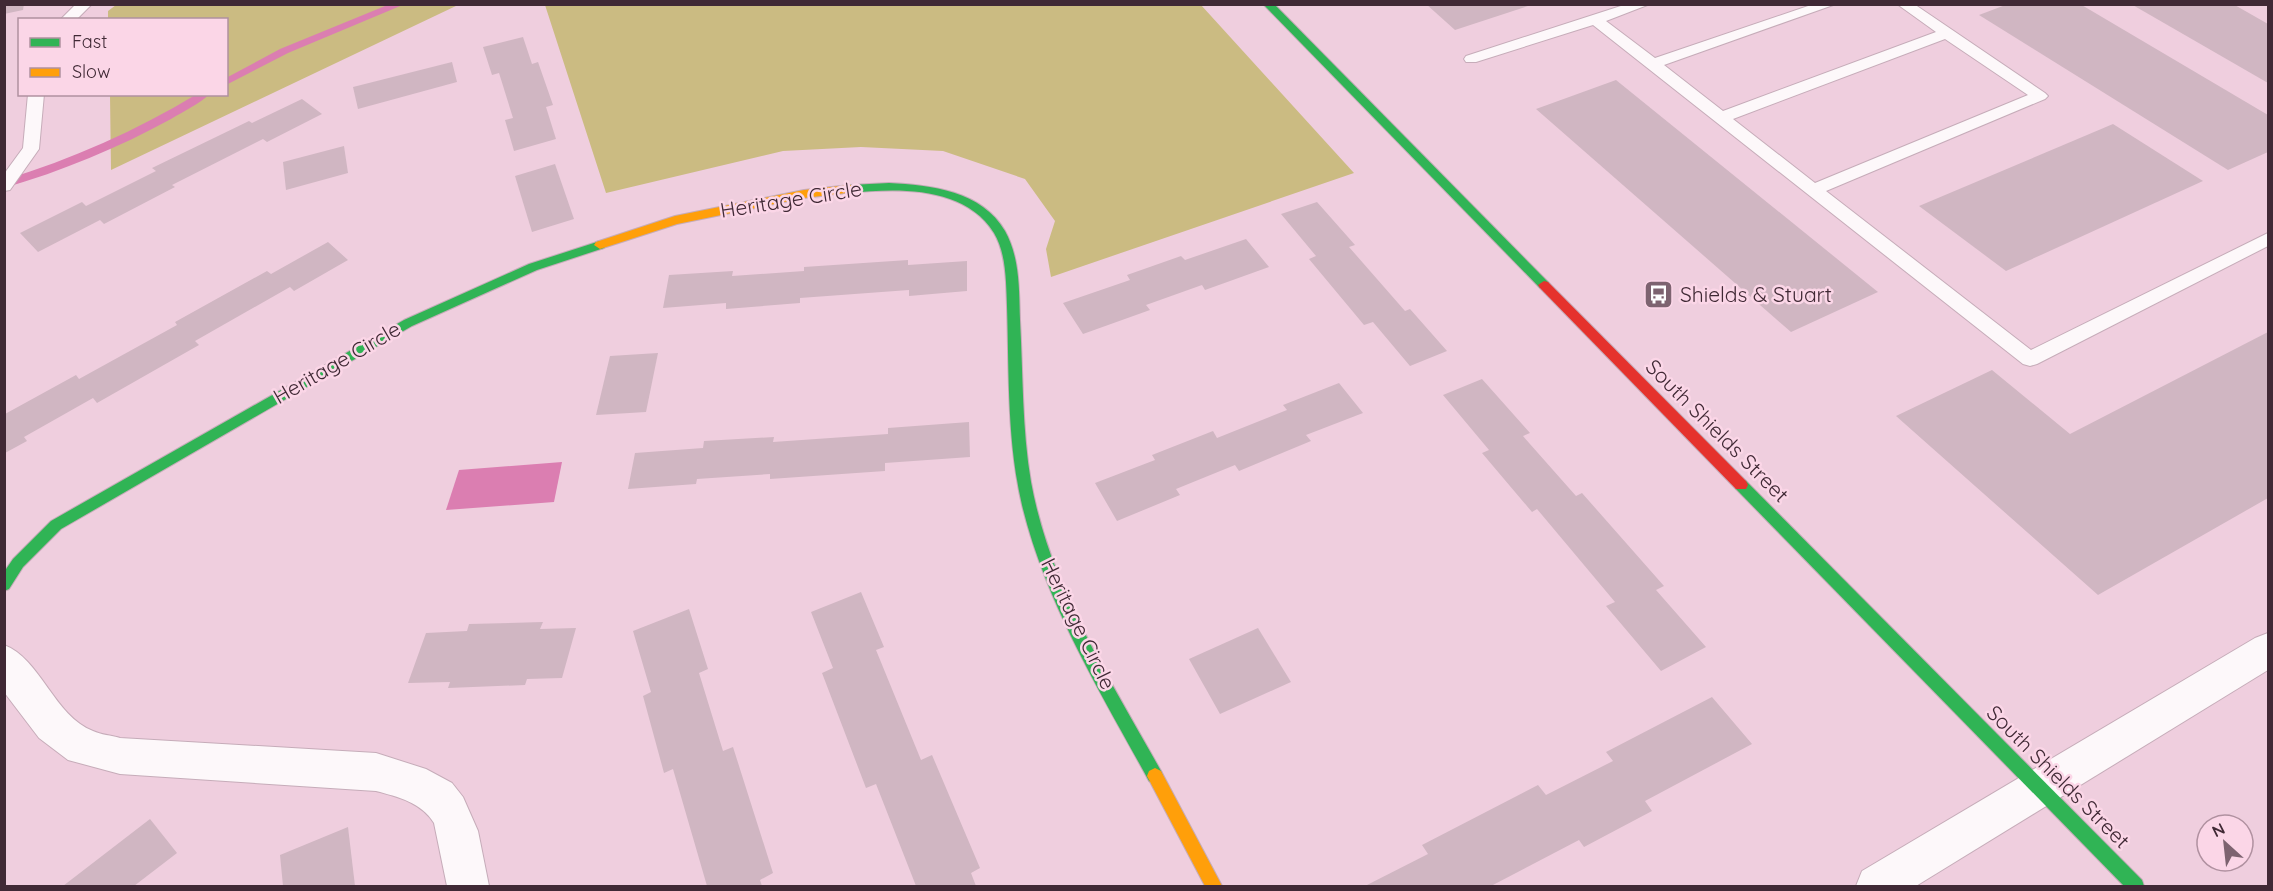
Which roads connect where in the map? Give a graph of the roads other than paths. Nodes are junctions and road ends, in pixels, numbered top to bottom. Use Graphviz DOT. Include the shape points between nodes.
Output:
graph roads {
  1 [pos="85,4"];
  2 [pos="1268,4"];
  3 [pos="1643,4"];
  4 [pos="1829,4"];
  5 [pos="1904,4"];
  6 [pos="69,18"];
  7 [pos="1596,20"];
  8 [pos="1947,33"];
  9 [pos="1471,59"];
  10 [pos="1653,64"];
  11 [pos="36,96"];
  12 [pos="1720,118"];
  13 [pos="10,180"];
  14 [pos="1813,190"];
  15 [pos="2268,239"];
  16 [pos="4,585"];
  17 [pos="2268,650"];
  18 [pos="4,662"];
  19 [pos="2040,788"];
  20 [pos="468,886"];
  21 [pos="1214,886"];
  22 [pos="1877,886"];
  23 [pos="2136,886"];
  1 -- 6 [label="lane"];
  2 -- 19 [label="street, South Shields Street"];
  3 -- 7 [label="lane"];
  4 -- 10 [label="lane"];
  5 -- 8 [label="lane"];
  7 -- 9 [label="lane"];
  7 -- 10 [label="lane"];
  8 -- 12 [label="lane"];
  8 -- 14 [label="lane" via="2040,96"];
  10 -- 12 [label="lane"];
  11 -- 13 [label="lane" via="31,149"];
  12 -- 14 [label="lane"];
  14 -- 15 [label="lane" via="2030,359"];
  16 -- 21 [label="street, Heritage Circle" via="18,563 56,525 408,323 512,276 675,220 804,194 905,187 945,194 987,215 1010,254 1018,443 1029,504 1045,559 1067,612"];
  17 -- 19 [label="street"];
  18 -- 20 [label="street" via="53,725 82,747 120,756 376,772 415,783 443,801 461,841"];
  19 -- 22 [label="street"];
  19 -- 23 [label="street, South Shields Street"];
}
